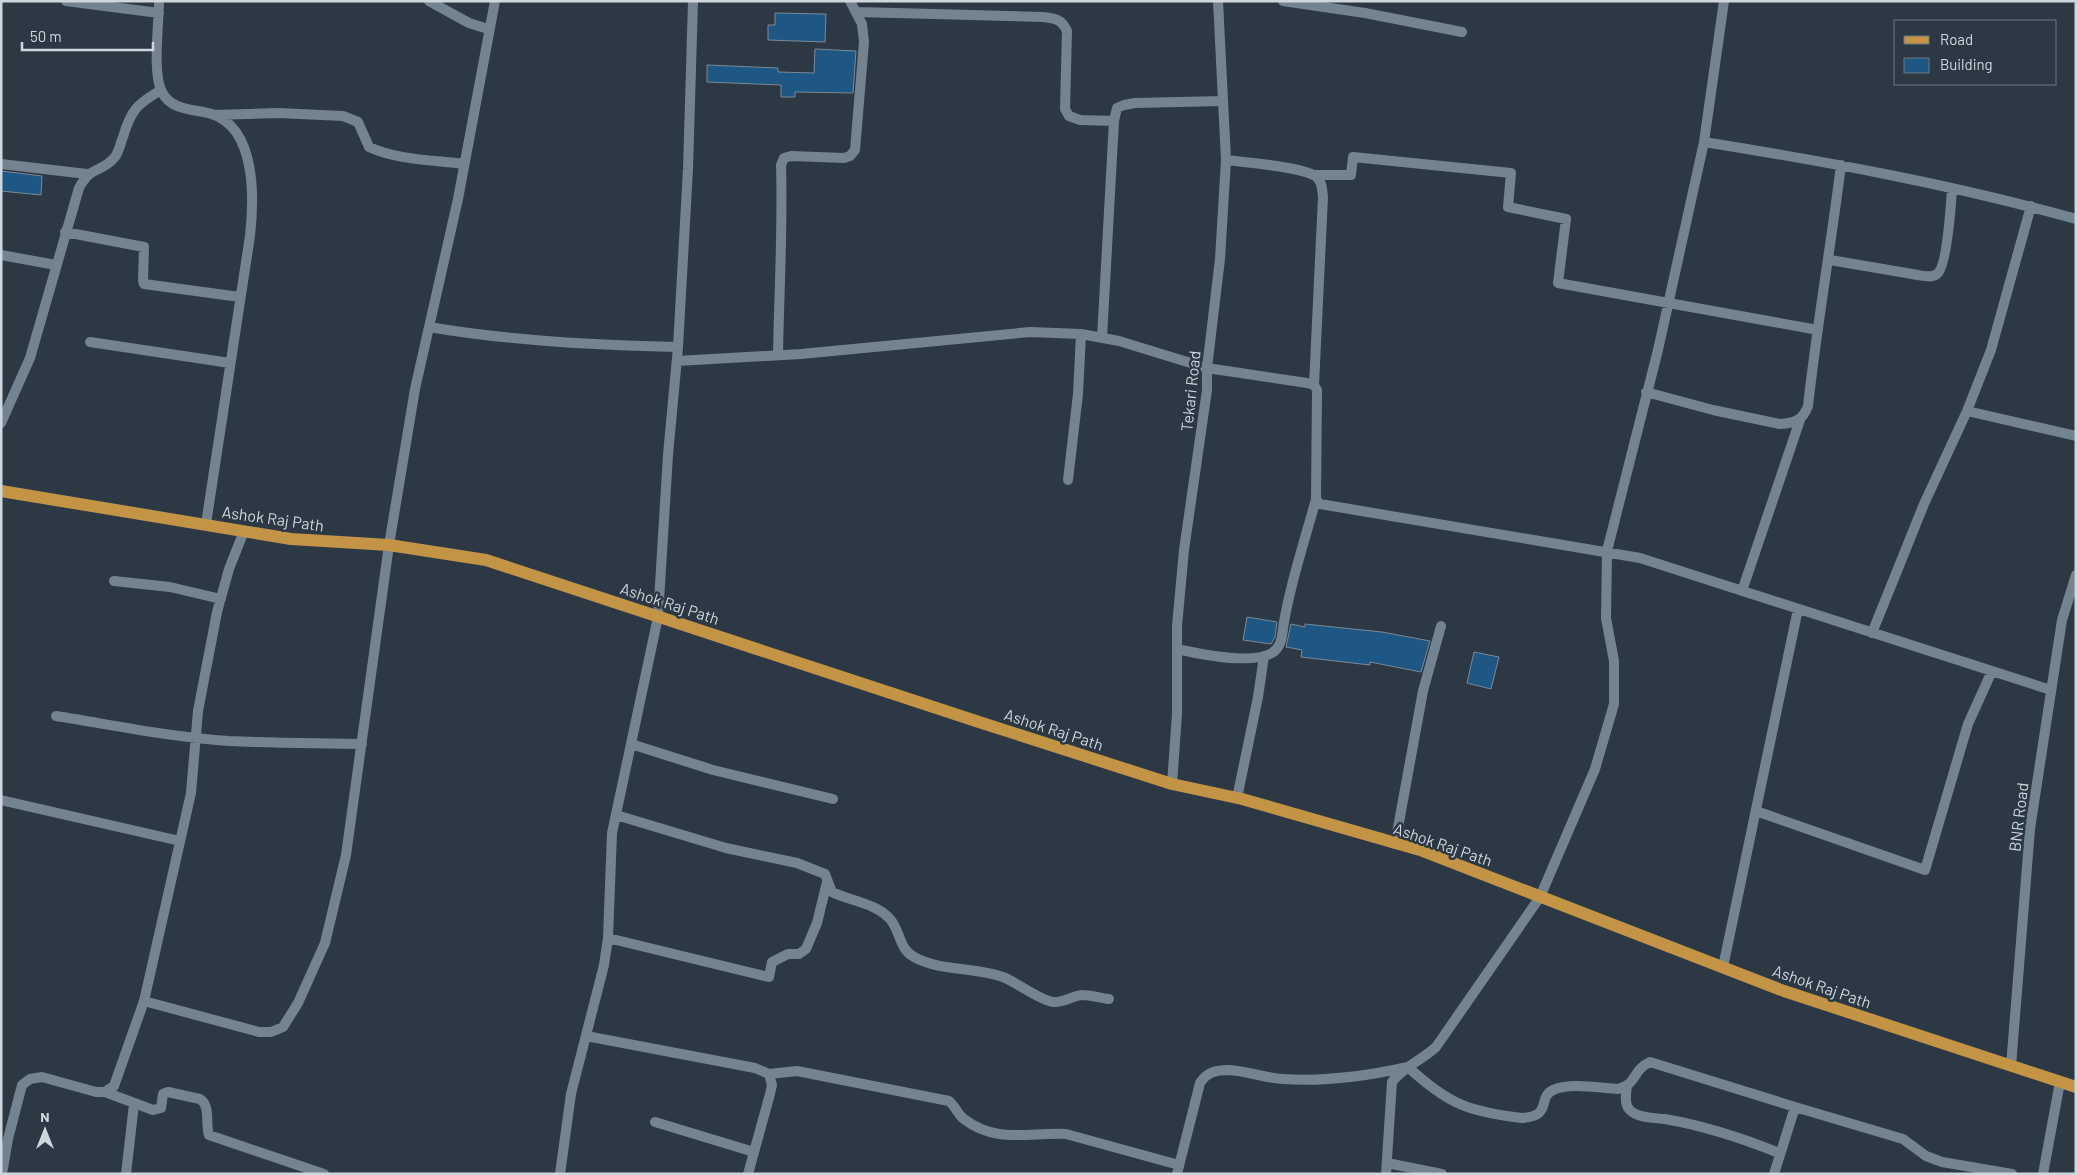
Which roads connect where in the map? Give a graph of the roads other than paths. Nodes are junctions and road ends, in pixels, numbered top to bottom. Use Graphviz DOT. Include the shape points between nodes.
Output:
graph roads {
  1 [pos="66,1"];
  2 [pos="159,1"];
  3 [pos="429,1"];
  4 [pos="494,1"];
  5 [pos="693,1"];
  6 [pos="850,1"];
  7 [pos="1218,1"];
  8 [pos="1283,1"];
  9 [pos="1724,1"];
  10 [pos="858,12"];
  11 [pos="159,13"];
  12 [pos="488,29"];
  13 [pos="1462,32"];
  14 [pos="161,90"];
  15 [pos="1223,101"];
  16 [pos="214,115"];
  17 [pos="1114,121"];
  18 [pos="1704,142"];
  19 [pos="1226,160"];
  20 [pos="1,164"];
  21 [pos="464,164"];
  22 [pos="1842,164"];
  23 [pos="87,174"];
  24 [pos="1315,175"];
  25 [pos="1952,189"];
  26 [pos="2031,206"];
  27 [pos="2076,219"];
  28 [pos="65,232"];
  29 [pos="1,255"];
  30 [pos="1830,260"];
  31 [pos="56,265"];
  32 [pos="240,296"];
  33 [pos="1668,304"];
  34 [pos="429,327"];
  35 [pos="1818,330"];
  36 [pos="1081,334"];
  37 [pos="1102,338"];
  38 [pos="90,342"];
  39 [pos="678,347"];
  40 [pos="778,355"];
  41 [pos="677,361"];
  42 [pos="230,363"];
  43 [pos="1207,368"];
  44 [pos="1314,386"];
  45 [pos="1646,392"];
  46 [pos="1967,411"];
  47 [pos="1800,420"];
  48 [pos="1,423"];
  49 [pos="2076,436"];
  50 [pos="1068,480"];
  51 [pos="1,491"];
  52 [pos="1316,499"];
  53 [pos="206,524"];
  54 [pos="244,531"];
  55 [pos="389,545"];
  56 [pos="1607,551"];
  57 [pos="2076,575"];
  58 [pos="114,581"];
  59 [pos="1742,591"];
  60 [pos="220,599"];
  61 [pos="1798,609"];
  62 [pos="658,616"];
  63 [pos="1441,626"];
  64 [pos="1872,632"];
  65 [pos="1177,649"];
  66 [pos="1264,656"];
  67 [pos="1992,671"];
  68 [pos="2051,690"];
  69 [pos="56,716"];
  70 [pos="195,738"];
  71 [pos="362,744"];
  72 [pos="631,744"];
  73 [pos="1172,784"];
  74 [pos="1237,798"];
  75 [pos="833,799"];
  76 [pos="1,800"];
  77 [pos="1756,811"];
  78 [pos="616,815"];
  79 [pos="180,841"];
  80 [pos="1395,844"];
  81 [pos="827,882"];
  82 [pos="1540,897"];
  83 [pos="608,938"];
  84 [pos="1723,967"];
  85 [pos="1108,999"];
  86 [pos="144,1001"];
  87 [pos="586,1036"];
  88 [pos="2010,1066"];
  89 [pos="1408,1067"];
  90 [pos="769,1074"];
  91 [pos="2060,1082"];
  92 [pos="1627,1086"];
  93 [pos="2076,1087"];
  94 [pos="105,1092"];
  95 [pos="134,1104"];
  96 [pos="1795,1107"];
  97 [pos="655,1122"];
  98 [pos="5,1138"];
  99 [pos="754,1152"];
  100 [pos="1779,1153"];
  101 [pos="1387,1163"];
  102 [pos="1178,1170"];
  103 [pos="2,1174"];
  104 [pos="126,1174"];
  105 [pos="324,1174"];
  106 [pos="560,1174"];
  107 [pos="748,1174"];
  108 [pos="1386,1174"];
  109 [pos="1442,1174"];
  110 [pos="1774,1174"];
  111 [pos="2012,1174"];
  112 [pos="2043,1174"];
  1 -- 11 [label="street"];
  2 -- 11 [label="street"];
  3 -- 12 [label="street" via="469,23"];
  4 -- 12 [label="street"];
  5 -- 39 [label="street"];
  6 -- 10 [label="street"];
  7 -- 15 [label="street, Tekari Road"];
  8 -- 13 [label="street"];
  9 -- 18 [label="street"];
  10 -- 17 [label="street" via="1059,20 1067,31 1065,109 1069,116 1080,120"];
  10 -- 40 [label="street" via="864,42 855,150 844,158 792,156 784,158 782,165"];
  11 -- 14 [label="street" via="157,58"];
  12 -- 21 [label="street"];
  14 -- 16 [label="street" via="166,100 176,106"];
  14 -- 23 [label="street" via="137,105 132,112 115,157"];
  15 -- 17 [label="street" via="1124,104 1117,108"];
  15 -- 19 [label="street, Tekari Road"];
  16 -- 21 [label="street" via="343,116 358,122 369,147 377,151"];
  16 -- 32 [label="street" via="228,123 237,134 250,172 253,210"];
  17 -- 37 [label="street"];
  18 -- 22 [label="street"];
  18 -- 33 [label="street"];
  19 -- 24 [label="street"];
  19 -- 43 [label="street, Tekari Road" via="1220,259"];
  20 -- 23 [label="street"];
  21 -- 34 [label="street"];
  22 -- 25 [label="street"];
  22 -- 30 [label="street"];
  23 -- 28 [label="street" via="79,188"];
  24 -- 33 [label="street" via="1351,175 1353,157 1511,173 1508,207 1566,219 1558,283"];
  24 -- 44 [label="street" via="1321,182 1322,197"];
  25 -- 26 [label="street"];
  25 -- 30 [label="street" via="1944,260 1938,274 1931,277"];
  26 -- 27 [label="street"];
  26 -- 46 [label="street" via="1991,350"];
  28 -- 31 [label="street"];
  28 -- 32 [label="street" via="144,247 144,284"];
  29 -- 31 [label="street"];
  30 -- 35 [label="street"];
  31 -- 48 [label="street" via="30,358"];
  32 -- 42 [label="street"];
  33 -- 35 [label="street"];
  33 -- 45 [label="street"];
  34 -- 39 [label="street" via="513,337"];
  34 -- 55 [label="street" via="415,389"];
  35 -- 47 [label="street" via="1808,406"];
  36 -- 37 [label="street"];
  36 -- 40 [label="street" via="1030,332"];
  36 -- 50 [label="street" via="1079,386"];
  37 -- 43 [label="street"];
  38 -- 42 [label="street"];
  39 -- 41 [label="street"];
  40 -- 41 [label="street"];
  41 -- 62 [label="street"];
  42 -- 53 [label="street"];
  43 -- 44 [label="street"];
  43 -- 65 [label="street, Tekari Road" via="1207,390 1184,550"];
  44 -- 52 [label="street" via="1317,390"];
  45 -- 47 [label="street" via="1780,424"];
  45 -- 56 [label="street"];
  46 -- 49 [label="street"];
  46 -- 64 [label="street" via="1924,504"];
  47 -- 59 [label="street"];
  51 -- 53 [label="main road, Ashok Raj Path"];
  52 -- 56 [label="street" via="1320,504 1331,507"];
  52 -- 66 [label="street" via="1295,568 1282,639 1276,650"];
  53 -- 54 [label="main road, Ashok Raj Path"];
  54 -- 55 [label="main road, Ashok Raj Path" via="291,539"];
  54 -- 60 [label="street"];
  55 -- 62 [label="main road, Ashok Raj Path" via="486,560"];
  55 -- 71 [label="street"];
  56 -- 59 [label="street" via="1640,558"];
  56 -- 82 [label="street" via="1606,618 1614,660 1614,704 1595,769"];
  57 -- 68 [label="street, BNR Road" via="2062,620"];
  58 -- 60 [label="street" via="170,587"];
  59 -- 61 [label="street"];
  60 -- 70 [label="street"];
  61 -- 64 [label="street"];
  61 -- 77 [label="street"];
  62 -- 72 [label="street"];
  62 -- 73 [label="main road, Ashok Raj Path"];
  63 -- 80 [label="street" via="1423,691"];
  64 -- 67 [label="street"];
  65 -- 66 [label="street" via="1212,657"];
  65 -- 73 [label="street, Tekari Road"];
  66 -- 74 [label="street"];
  67 -- 68 [label="street"];
  67 -- 77 [label="street" via="1968,724 1925,870"];
  68 -- 88 [label="street, BNR Road" via="2030,829"];
  69 -- 70 [label="street"];
  70 -- 71 [label="street"];
  70 -- 79 [label="street" via="191,793"];
  71 -- 86 [label="street" via="346,856 325,944 298,1003 283,1027 259,1032"];
  72 -- 75 [label="street" via="713,770"];
  72 -- 78 [label="street"];
  73 -- 74 [label="main road, Ashok Raj Path"];
  74 -- 80 [label="main road, Ashok Raj Path"];
  76 -- 79 [label="street"];
  77 -- 84 [label="street"];
  78 -- 81 [label="street" via="726,848 813,868 824,874"];
  78 -- 83 [label="street" via="612,833"];
  79 -- 86 [label="street"];
  80 -- 82 [label="main road, Ashok Raj Path" via="1420,850"];
  81 -- 83 [label="street" via="817,923 806,949 772,962 769,977"];
  81 -- 85 [label="street" via="832,892 882,911 892,920 904,947 923,961 981,970 1003,977 1045,1001 1061,1003 1082,995"];
  82 -- 84 [label="main road, Ashok Raj Path"];
  82 -- 89 [label="street" via="1441,1042"];
  83 -- 87 [label="street"];
  84 -- 88 [label="main road, Ashok Raj Path" via="1784,991"];
  86 -- 94 [label="street" via="114,1086"];
  87 -- 90 [label="street" via="755,1068"];
  87 -- 106 [label="street" via="571,1094"];
  88 -- 91 [label="main road, Ashok Raj Path"];
  89 -- 92 [label="street" via="1438,1093 1464,1107 1522,1118 1540,1114 1546,1096 1563,1087 1618,1089"];
  89 -- 101 [label="street" via="1392,1082"];
  89 -- 102 [label="street" via="1368,1076 1325,1080 1281,1079 1217,1070 1206,1075 1200,1083"];
  90 -- 99 [label="street" via="772,1085"];
  90 -- 102 [label="street" via="797,1071 949,1101 961,1118 982,1130 1013,1137 1066,1134"];
  91 -- 93 [label="main road, Ashok Raj Path"];
  91 -- 112 [label="street"];
  92 -- 96 [label="street" via="1640,1067 1650,1062"];
  92 -- 100 [label="street" via="1629,1110 1696,1125"];
  94 -- 95 [label="street"];
  94 -- 98 [label="street" via="88,1091 42,1077 30,1079 22,1085"];
  95 -- 104 [label="street"];
  95 -- 105 [label="street" via="157,1110 163,1094 168,1092 200,1098 206,1108 209,1135"];
  96 -- 100 [label="street"];
  96 -- 111 [label="street" via="1903,1139 1926,1156 1942,1162"];
  97 -- 99 [label="street"];
  98 -- 103 [label="street"];
  99 -- 107 [label="street"];
  100 -- 110 [label="street"];
  101 -- 108 [label="street"];
  101 -- 109 [label="street"];
}
